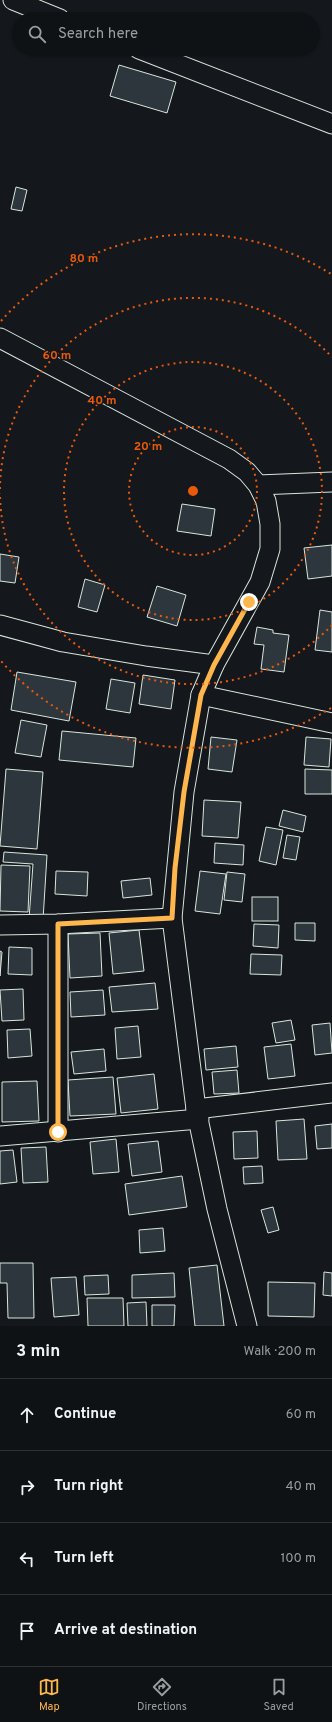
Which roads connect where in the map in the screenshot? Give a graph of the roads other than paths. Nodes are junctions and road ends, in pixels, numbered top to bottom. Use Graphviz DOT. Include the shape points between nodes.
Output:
graph roads {
  1 [pos="13,0"];
  2 [pos="43,12"];
  3 [pos="157,56"];
  4 [pos="332,124"];
  5 [pos="0,338"];
  6 [pos="332,482"];
  7 [pos="258,486"];
  8 [pos="0,625"];
  9 [pos="214,665"];
  10 [pos="201,695"];
  11 [pos="332,723"];
  12 [pos="172,918"];
  13 [pos="58,924"];
  14 [pos="0,925"];
  15 [pos="332,1093"];
  16 [pos="198,1114"];
  17 [pos="58,1132"];
  18 [pos="0,1136"];
  19 [pos="248,1326"];
  1 -- 2 [label="street"];
  3 -- 4 [label="street"];
  5 -- 7 [label="street" via="229,459 247,472"];
  6 -- 7 [label="street"];
  7 -- 9 [label="street" via="266,501 270,524 270,549 260,582"];
  8 -- 9 [label="street" via="63,642"];
  9 -- 10 [label="street"];
  10 -- 11 [label="street"];
  10 -- 12 [label="street" via="184,792"];
  12 -- 13 [label="street"];
  12 -- 16 [label="street"];
  13 -- 14 [label="street"];
  13 -- 17 [label="street"];
  15 -- 16 [label="street"];
  16 -- 17 [label="street"];
  16 -- 19 [label="street" via="217,1209"];
  17 -- 18 [label="street"];
}
